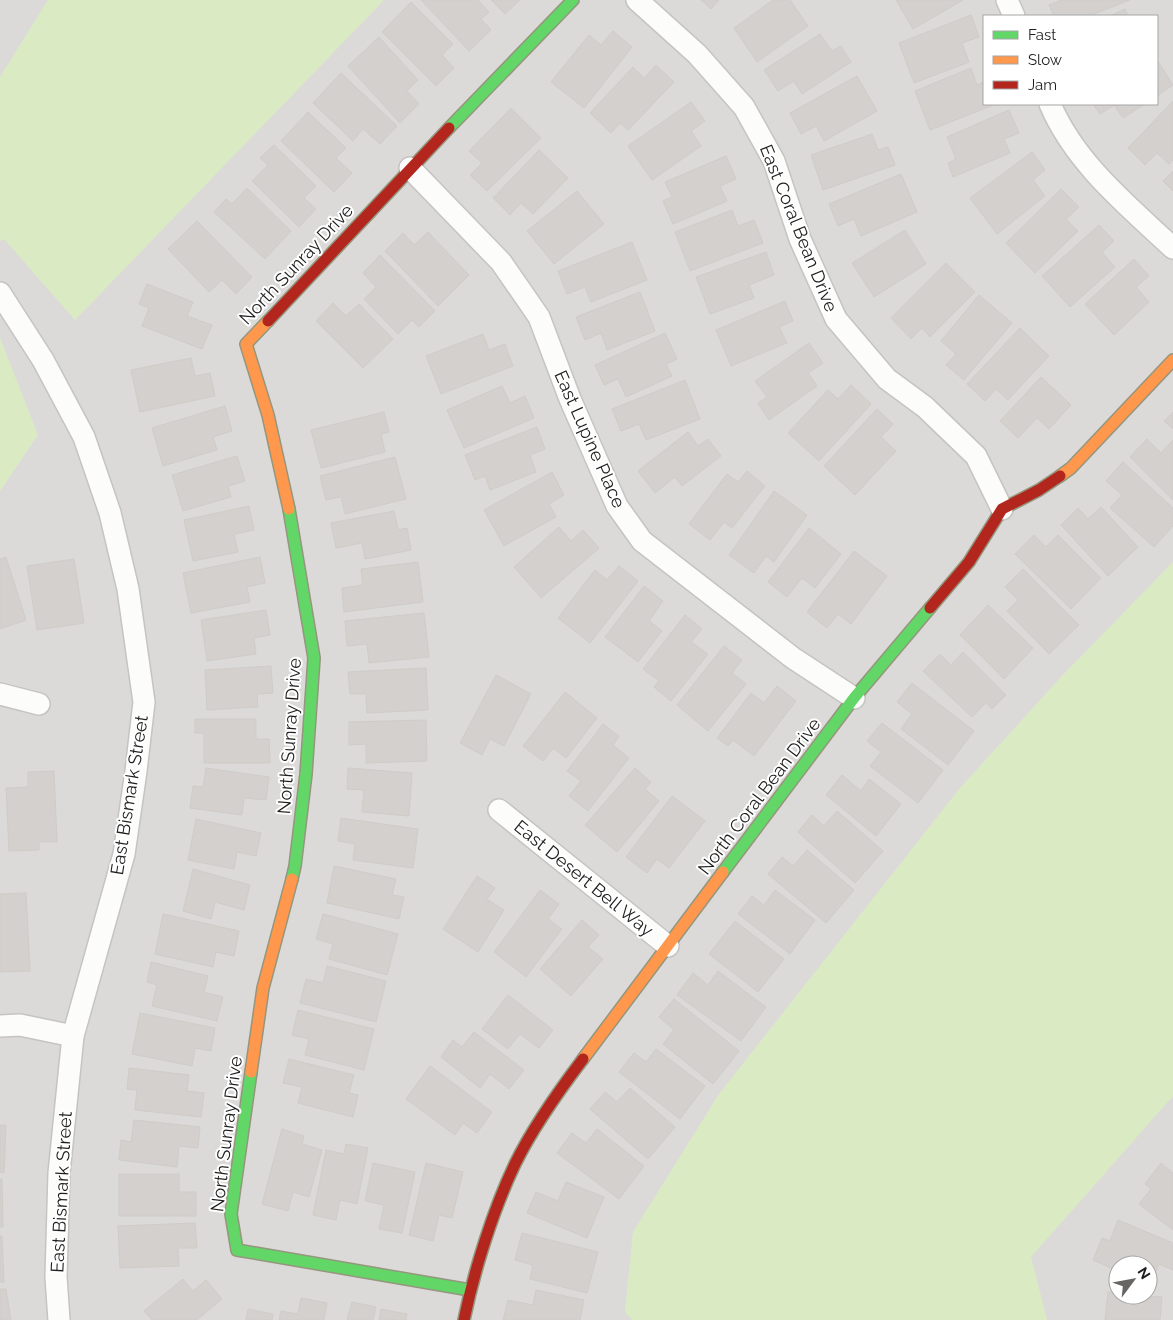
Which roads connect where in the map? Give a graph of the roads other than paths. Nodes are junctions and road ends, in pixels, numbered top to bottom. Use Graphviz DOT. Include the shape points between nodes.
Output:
graph roads {
  1 [pos="573,0"];
  2 [pos="637,0"];
  3 [pos="1007,0"];
  4 [pos="1014,15"];
  5 [pos="1050,105"];
  6 [pos="410,168"];
  7 [pos="1173,248"];
  8 [pos="0,293"];
  9 [pos="1173,360"];
  10 [pos="1002,509"];
  11 [pos="0,694"];
  12 [pos="854,698"];
  13 [pos="39,704"];
  14 [pos="499,810"];
  15 [pos="668,946"];
  16 [pos="0,1026"];
  17 [pos="73,1036"];
  18 [pos="470,1290"];
  19 [pos="59,1320"];
  20 [pos="464,1320"];
  1 -- 6 [label="street, North Sunray Drive"];
  2 -- 10 [label="street, East Coral Bean Drive" via="697,54 744,108 774,160 800,239 836,319 887,379 925,407 976,456"];
  3 -- 4 [label="street"];
  5 -- 7 [label="street" via="1057,121 1090,168"];
  6 -- 12 [label="street, East Lupine Place" via="501,262 539,317 570,399 617,506 642,541 793,658"];
  6 -- 18 [label="street, North Sunray Drive" via="246,344 268,415 292,523 314,658 306,774 295,866 263,988 231,1214 237,1250"];
  8 -- 17 [label="street, East Bismark Street" via="43,360 84,437 110,513 128,589 144,702 124,854"];
  9 -- 10 [label="street" via="1071,468 1039,490"];
  10 -- 12 [label="street, North Coral Bean Drive" via="969,562"];
  11 -- 13 [label="street"];
  12 -- 15 [label="street, North Coral Bean Drive"];
  14 -- 15 [label="street, East Desert Bell Way"];
  15 -- 18 [label="street, North Coral Bean Drive" via="555,1096 515,1164"];
  16 -- 17 [label="street" via="20,1025"];
  17 -- 19 [label="street, East Bismark Street" via="59,1173 56,1277"];
  18 -- 20 [label="street, North Coral Bean Drive"];
}
